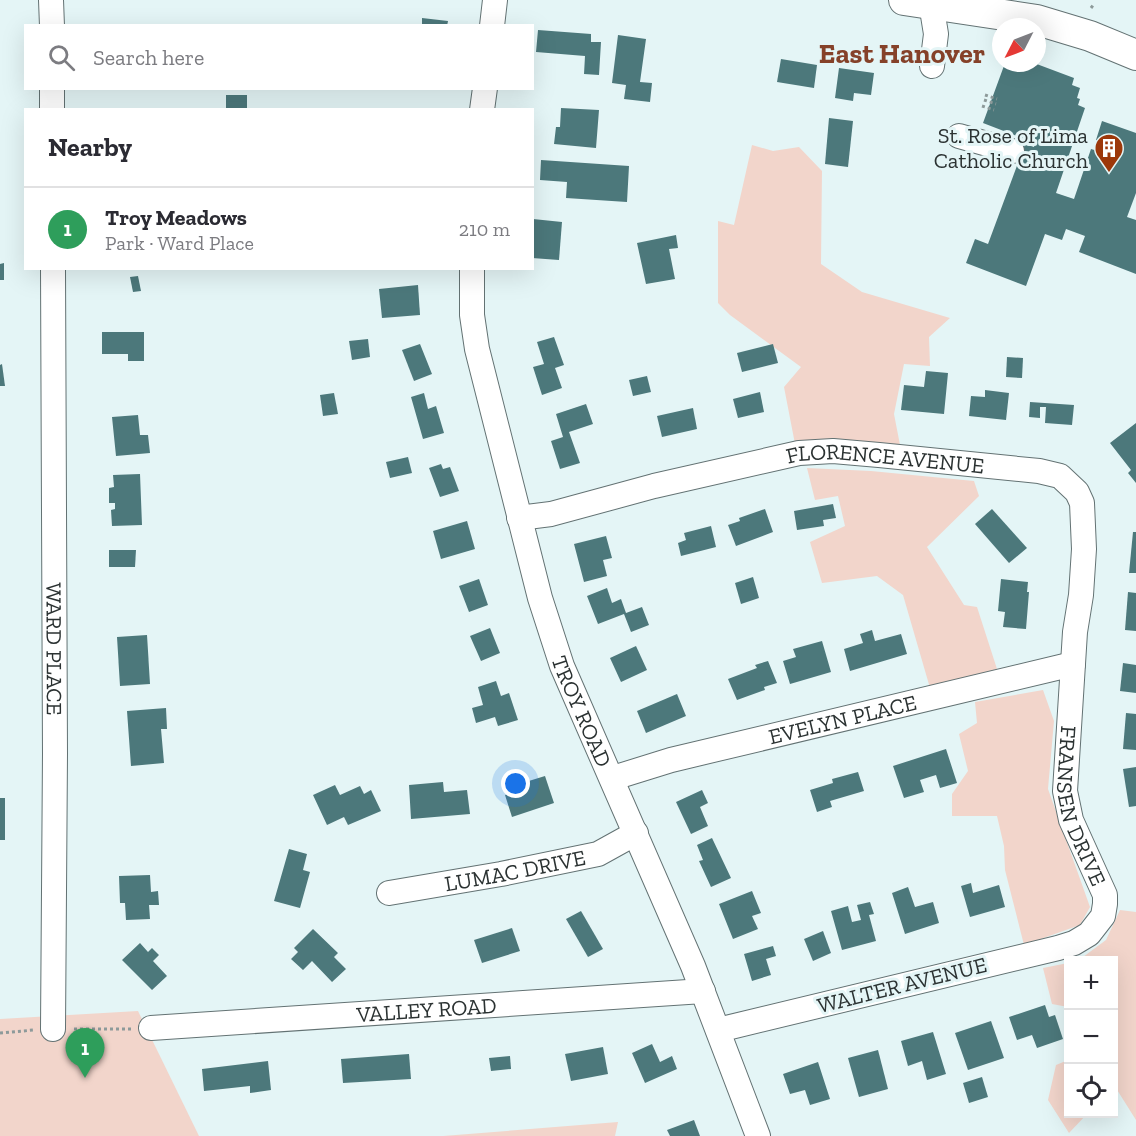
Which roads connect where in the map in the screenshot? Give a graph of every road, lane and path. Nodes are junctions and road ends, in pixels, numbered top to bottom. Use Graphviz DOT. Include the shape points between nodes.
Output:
graph roads {
  1 [pos="51,0"];
  2 [pos="495,0"];
  3 [pos="923,1"];
  4 [pos="1094,4"];
  5 [pos="1091,8"];
  6 [pos="52,24"];
  7 [pos="492,24"];
  8 [pos="1136,55"];
  9 [pos="932,66"];
  10 [pos="52,90"];
  11 [pos="485,90"];
  12 [pos="986,95"];
  13 [pos="997,99"];
  14 [pos="984,100"];
  15 [pos="996,104"];
  16 [pos="982,106"];
  17 [pos="52,108"];
  18 [pos="482,108"];
  19 [pos="994,110"];
  20 [pos="958,136"];
  21 [pos="1012,151"];
  22 [pos="53,270"];
  23 [pos="472,270"];
  24 [pos="519,518"];
  25 [pos="1073,664"];
  26 [pos="613,778"];
  27 [pos="636,833"];
  28 [pos="389,893"];
  29 [pos="1084,938"];
  30 [pos="703,991"];
  31 [pos="151,1028"];
  32 [pos="53,1029"];
  33 [pos="718,1030"];
  34 [pos="0,1033"];
  35 [pos="758,1136"];
  1 -- 6 [label="street"];
  2 -- 7 [label="street"];
  3 -- 8 [label="main road" via="1038,20"];
  3 -- 9 [label="street" via="936,34"];
  4 -- 5 [label="path"];
  10 -- 17 [label="street"];
  11 -- 18 [label="street"];
  12 -- 13 [label="path"];
  14 -- 15 [label="path"];
  16 -- 19 [label="path"];
  20 -- 21 [label="street"];
  22 -- 32 [label="street, WARD PLACE"];
  23 -- 24 [label="street, TROY ROAD" via="471,315 477,349"];
  24 -- 25 [label="street, FLORENCE AVENUE" via="551,514 798,453 879,455 1060,476 1077,492 1082,503 1084,549"];
  24 -- 26 [label="street, TROY ROAD" via="561,666"];
  25 -- 26 [label="street, EVELYN PLACE" via="671,760"];
  25 -- 29 [label="street, FRANSEN DRIVE" via="1067,809 1105,894 1103,916"];
  26 -- 27 [label="street, TROY ROAD"];
  27 -- 28 [label="street, LUMAC DRIVE" via="598,854"];
  27 -- 30 [label="street, TROY ROAD"];
  29 -- 33 [label="street, WALTER AVENUE" via="1058,948"];
  30 -- 31 [label="street, VALLEY ROAD"];
  30 -- 33 [label="street, TROY ROAD"];
  31 -- 32 [label="path"];
  32 -- 34 [label="path"];
  33 -- 35 [label="street, TROY ROAD"];
}
